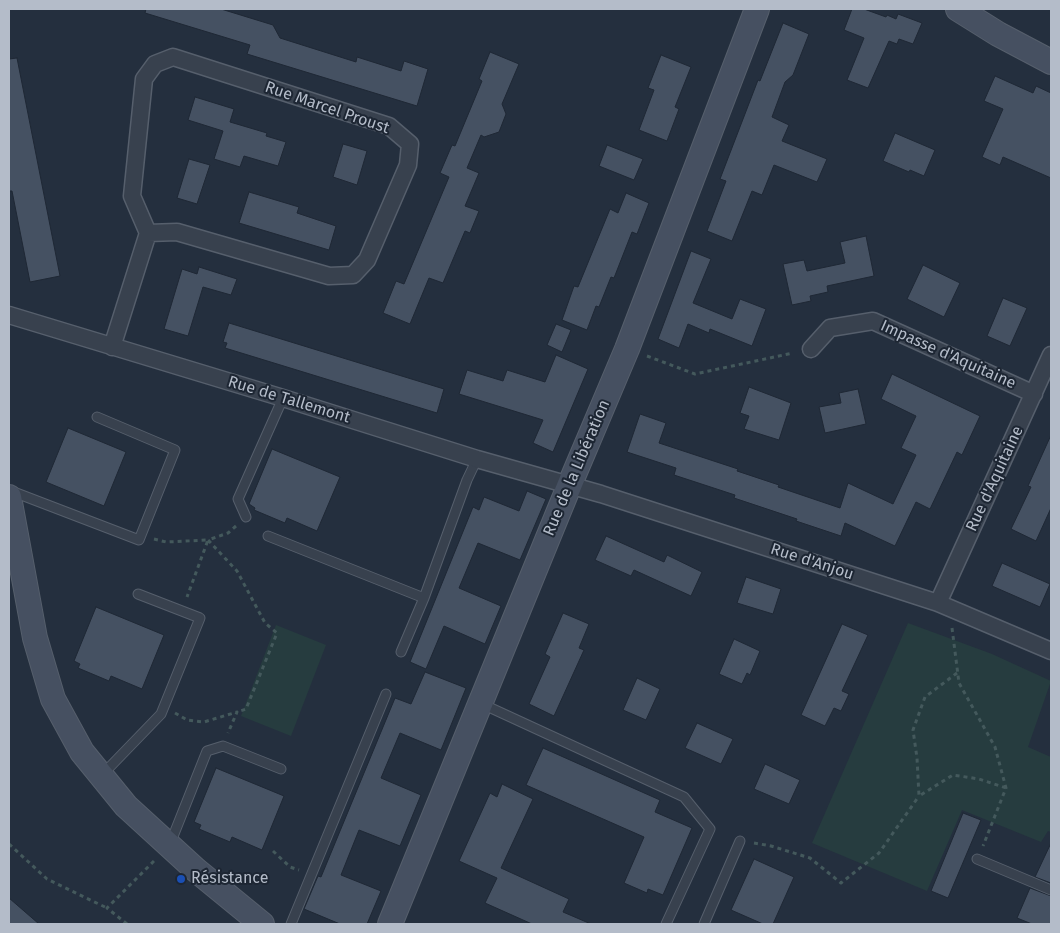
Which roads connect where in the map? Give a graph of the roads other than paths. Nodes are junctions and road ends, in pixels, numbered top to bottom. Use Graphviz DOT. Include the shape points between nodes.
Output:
graph roads {
  1 [pos="757,9"];
  2 [pos="958,9"];
  3 [pos="1051,62"];
  4 [pos="148,233"];
  5 [pos="9,315"];
  6 [pos="112,347"];
  7 [pos="811,349"];
  8 [pos="1051,355"];
  9 [pos="1034,394"];
  10 [pos="283,398"];
  11 [pos="97,417"];
  12 [pos="477,459"];
  13 [pos="569,485"];
  14 [pos="9,490"];
  15 [pos="9,497"];
  16 [pos="246,517"];
  17 [pos="268,536"];
  18 [pos="138,594"];
  19 [pos="424,598"];
  20 [pos="938,603"];
  21 [pos="1051,651"];
  22 [pos="401,652"];
  23 [pos="386,694"];
  24 [pos="480,703"];
  25 [pos="281,769"];
  26 [pos="101,776"];
  27 [pos="740,842"];
  28 [pos="169,846"];
  29 [pos="977,859"];
  30 [pos="1051,890"];
  31 [pos="262,924"];
  32 [pos="291,924"];
  33 [pos="390,924"];
  34 [pos="666,924"];
  35 [pos="704,924"];
  1 -- 13 [label="street, Rue de la Libération" via="627,349"];
  2 -- 3 [label="street"];
  4 -- 4 [label="street, Rue Marcel Proust" via="177,232 329,276 353,275 367,260 408,165 410,144 390,126 173,57 154,64 144,78 132,196"];
  4 -- 6 [label="street"];
  5 -- 6 [label="street, Rue de Tallemont"];
  6 -- 10 [label="street, Rue de Tallemont"];
  7 -- 9 [label="street, Impasse d'Aquitaine" via="830,328 873,321"];
  8 -- 9 [label="street, Rue d'Aquitaine"];
  9 -- 20 [label="street, Rue d'Aquitaine"];
  10 -- 12 [label="street, Rue de Tallemont"];
  10 -- 16 [label="lane" via="238,499"];
  11 -- 14 [label="lane" via="175,450 139,540"];
  12 -- 13 [label="street, Rue de Tallemont"];
  12 -- 19 [label="lane"];
  13 -- 20 [label="street, Rue d'Anjou"];
  13 -- 24 [label="street, Rue de la Libération"];
  15 -- 26 [label="street" via="35,638 53,700 82,752"];
  17 -- 19 [label="lane"];
  18 -- 26 [label="lane" via="200,618 160,714"];
  19 -- 22 [label="lane"];
  20 -- 21 [label="street, Rue d'Anjou"];
  23 -- 32 [label="lane"];
  24 -- 33 [label="street, Rue de la Libération"];
  24 -- 34 [label="lane" via="684,796 710,830"];
  25 -- 28 [label="lane" via="223,746 207,751"];
  26 -- 28 [label="street" via="126,806"];
  27 -- 35 [label="lane"];
  28 -- 31 [label="street"];
  29 -- 30 [label="lane"];
}
